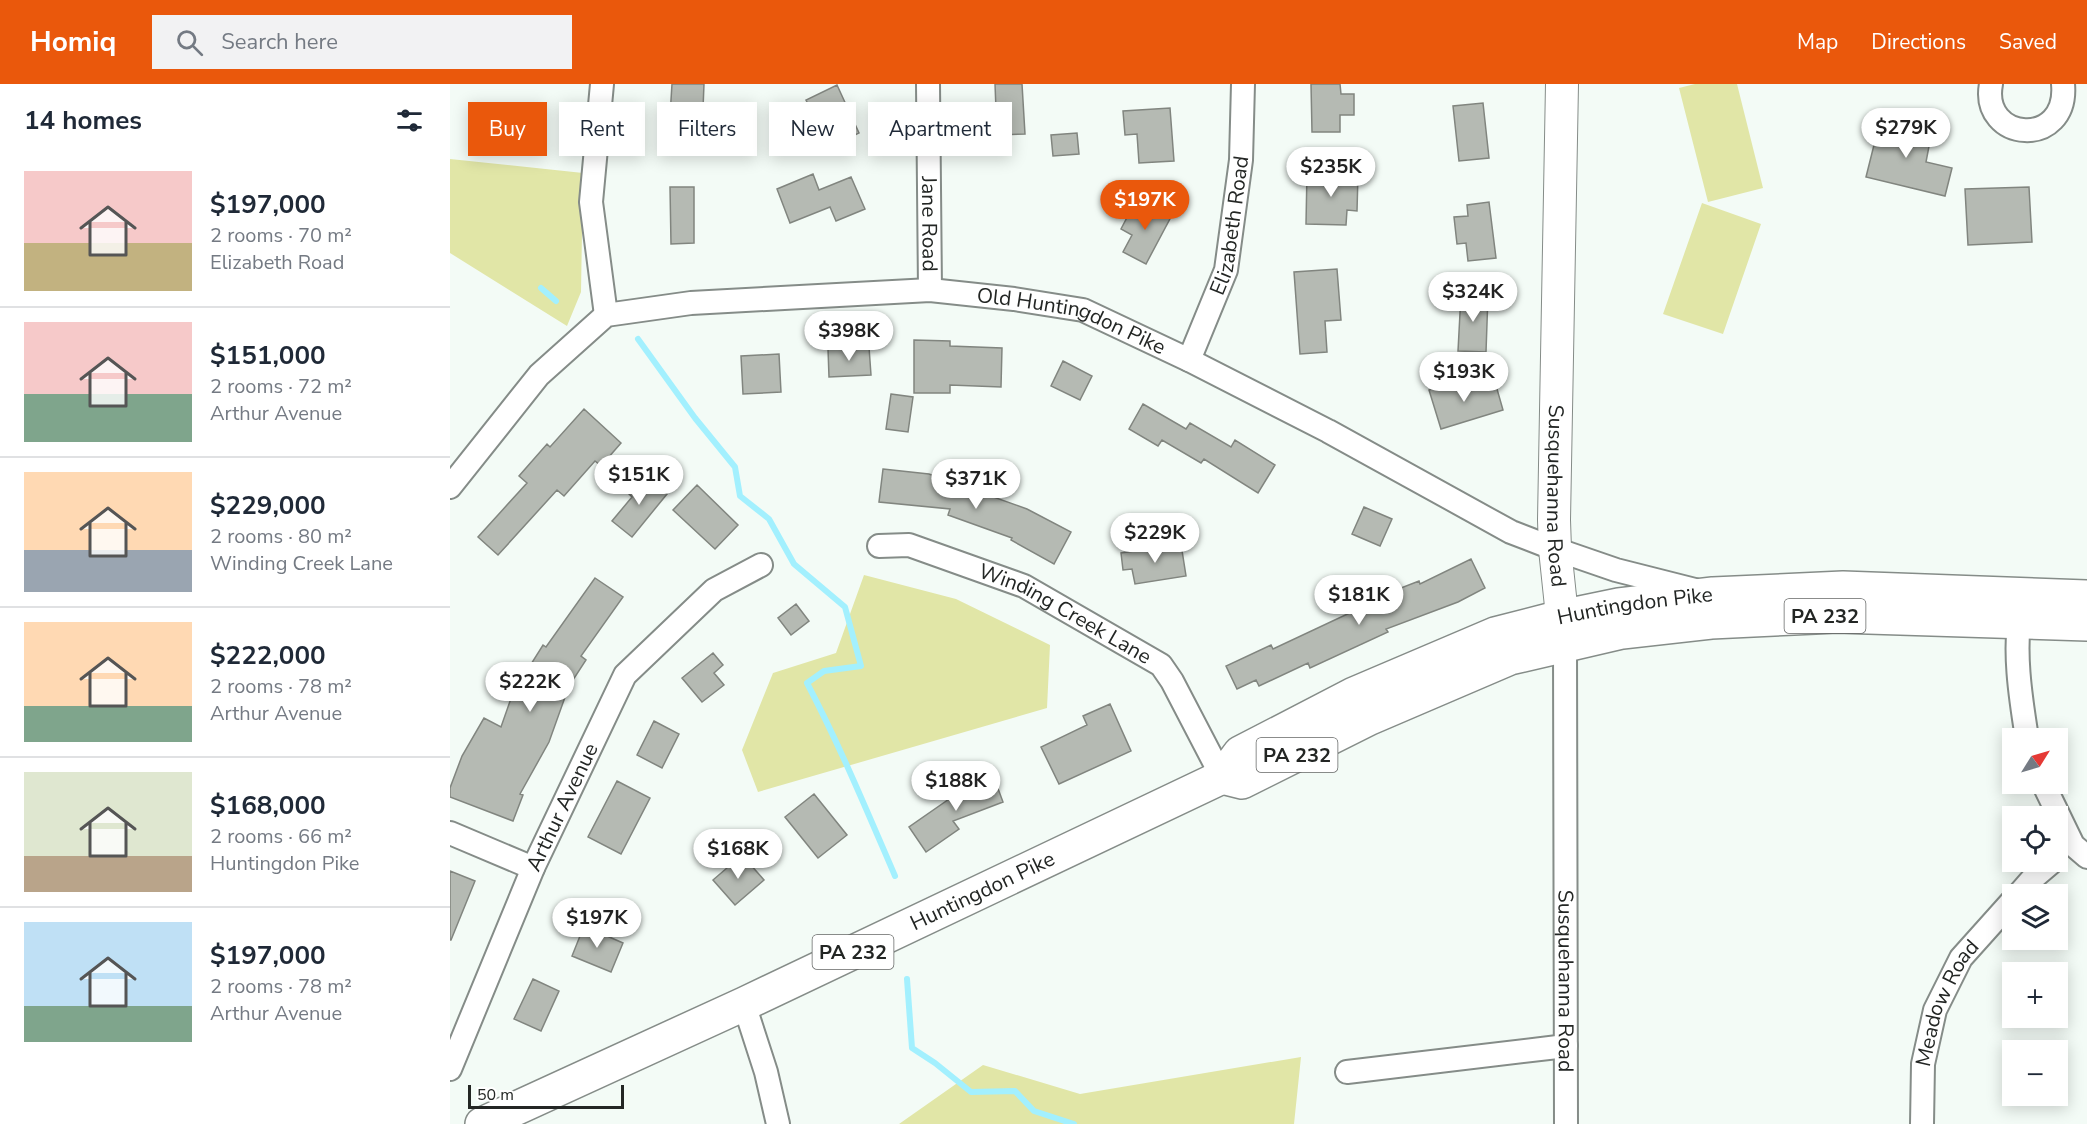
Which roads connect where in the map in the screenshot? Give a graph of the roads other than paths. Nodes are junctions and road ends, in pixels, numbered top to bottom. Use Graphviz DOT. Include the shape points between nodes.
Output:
graph roads {
  1 [pos="602,84"];
  2 [pos="928,84"];
  3 [pos="1243,84"];
  4 [pos="1562,84"];
  5 [pos="1991,84"];
  6 [pos="2063,84"];
  7 [pos="930,290"];
  8 [pos="606,315"];
  9 [pos="1189,360"];
  10 [pos="450,487"];
  11 [pos="879,546"];
  12 [pos="1555,549"];
  13 [pos="761,565"];
  14 [pos="1713,594"];
  15 [pos="2087,597"];
  16 [pos="2022,608"];
  17 [pos="2087,624"];
  18 [pos="1563,631"];
  19 [pos="2025,728"];
  20 [pos="1222,777"];
  21 [pos="2048,794"];
  22 [pos="450,832"];
  23 [pos="2073,853"];
  24 [pos="533,867"];
  25 [pos="2040,872"];
  26 [pos="2028,884"];
  27 [pos="2002,912"];
  28 [pos="744,1004"];
  29 [pos="1566,1046"];
  30 [pos="450,1069"];
  31 [pos="1347,1072"];
  32 [pos="482,1124"];
  33 [pos="778,1124"];
  34 [pos="1566,1124"];
  35 [pos="1922,1124"];
  1 -- 8 [label="street" via="591,201"];
  2 -- 7 [label="street, Jane Road"];
  3 -- 9 [label="street, Elizabeth Road" via="1241,159 1226,270"];
  4 -- 12 [label="main road, Susquehanna Road"];
  5 -- 6 [label="street" via="1994,111 2011,128 2023,131 2046,126 2055,118 2064,96"];
  7 -- 8 [label="street, Old Huntingdon Pike" via="691,303"];
  7 -- 9 [label="street, Old Huntingdon Pike" via="1083,310"];
  8 -- 10 [label="street" via="539,375"];
  9 -- 12 [label="street, Old Huntingdon Pike" via="1511,532"];
  11 -- 20 [label="street, Winding Creek Lane" via="909,544 1024,586 1161,665"];
  12 -- 14 [label="street, Old Huntingdon Pike" via="1616,570"];
  12 -- 18 [label="main road, Susquehanna Road"];
  13 -- 24 [label="street, Arthur Avenue" via="714,591 625,675"];
  14 -- 16 [label="main road, Huntingdon Pike / PA 232" via="1844,588"];
  14 -- 18 [label="main road, Huntingdon Pike / PA 232" via="1618,605"];
  15 -- 16 [label="main road, Huntingdon Pike / PA 232"];
  16 -- 17 [label="main road, Huntingdon Pike / PA 232"];
  16 -- 18 [label="main road, Huntingdon Pike / PA 232" via="1734,621 1622,632"];
  16 -- 19 [label="street" via="2019,691"];
  18 -- 20 [label="main road, Huntingdon Pike / PA 232" via="1370,718 1242,783"];
  18 -- 29 [label="street, Susquehanna Road"];
  20 -- 28 [label="main road, Huntingdon Pike / PA 232"];
  21 -- 23 [label="street"];
  22 -- 24 [label="street"];
  24 -- 30 [label="street, Arthur Avenue"];
  25 -- 26 [label="street"];
  27 -- 35 [label="street, Meadow Road" via="1961,958 1935,1010 1923,1064"];
  28 -- 32 [label="main road, Huntingdon Pike / PA 232"];
  28 -- 33 [label="street"];
  29 -- 31 [label="street"];
  29 -- 34 [label="street, Susquehanna Road"];
}
